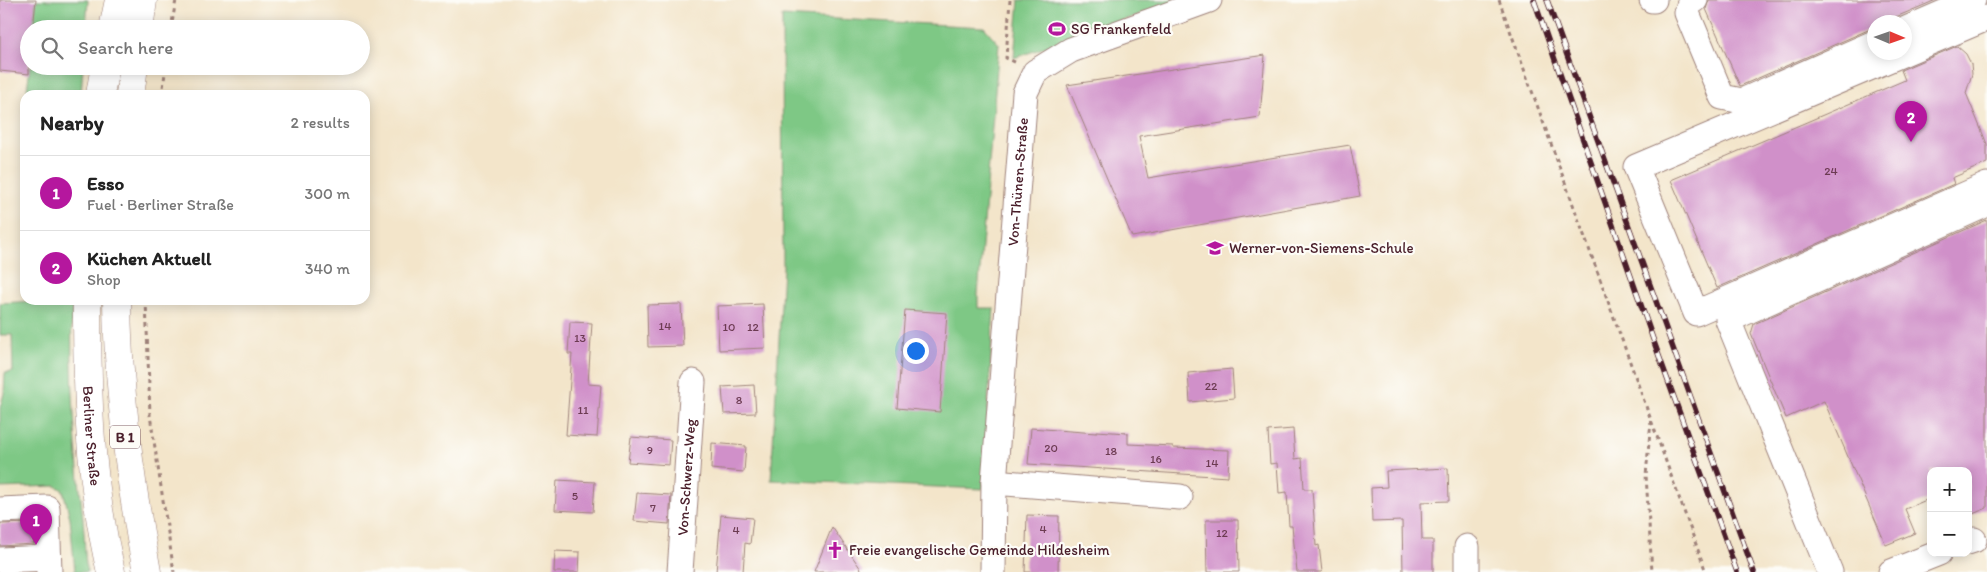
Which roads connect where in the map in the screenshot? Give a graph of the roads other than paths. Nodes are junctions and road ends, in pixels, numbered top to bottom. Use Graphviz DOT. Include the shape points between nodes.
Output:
graph roads {
  1 [pos="101,0"];
  2 [pos="119,0"];
  3 [pos="143,0"];
  4 [pos="1209,0"];
  5 [pos="1694,0"];
  6 [pos="1973,0"];
  7 [pos="1987,18"];
  8 [pos="100,20"];
  9 [pos="114,20"];
  10 [pos="140,20"];
  11 [pos="1912,27"];
  12 [pos="1867,46"];
  13 [pos="97,75"];
  14 [pos="103,75"];
  15 [pos="133,75"];
  16 [pos="96,90"];
  17 [pos="101,90"];
  18 [pos="131,90"];
  19 [pos="1987,185"];
  20 [pos="1987,204"];
  21 [pos="87,305"];
  22 [pos="117,305"];
  23 [pos="693,382"];
  24 [pos="994,482"];
  25 [pos="1180,498"];
  26 [pos="0,510"];
  27 [pos="1467,547"];
  28 [pos="1929,557"];
  29 [pos="0,560"];
  30 [pos="49,565"];
  31 [pos="111,572"];
  32 [pos="147,572"];
  33 [pos="680,572"];
  34 [pos="993,572"];
  35 [pos="1467,572"];
  36 [pos="1830,572"];
  37 [pos="1891,572"];
  1 -- 8 [label="main road"];
  2 -- 9 [label="main road"];
  3 -- 10 [label="main road"];
  4 -- 24 [label="street, Von-Thünen-Straße" via="1071,50 1036,72 1026,93"];
  5 -- 12 [label="street" via="1690,2 1687,13 1722,98 1742,101"];
  6 -- 11 [label="street"];
  7 -- 19 [label="street" via="1636,167 1696,313"];
  13 -- 16 [label="main road"];
  14 -- 17 [label="main road"];
  15 -- 18 [label="main road"];
  20 -- 36 [label="street" via="1728,320"];
  21 -- 31 [label="main road, Berliner Straße / B 1" via="89,435 97,503"];
  22 -- 32 [label="main road, B 1" via="120,386"];
  23 -- 33 [label="street, Von-Schwerz-Weg"];
  24 -- 25 [label="street"];
  24 -- 34 [label="street, Von-Thünen-Straße"];
  26 -- 30 [label="street" via="46,508"];
  27 -- 35 [label="street"];
  28 -- 37 [label="street"];
  29 -- 30 [label="street"];
}
